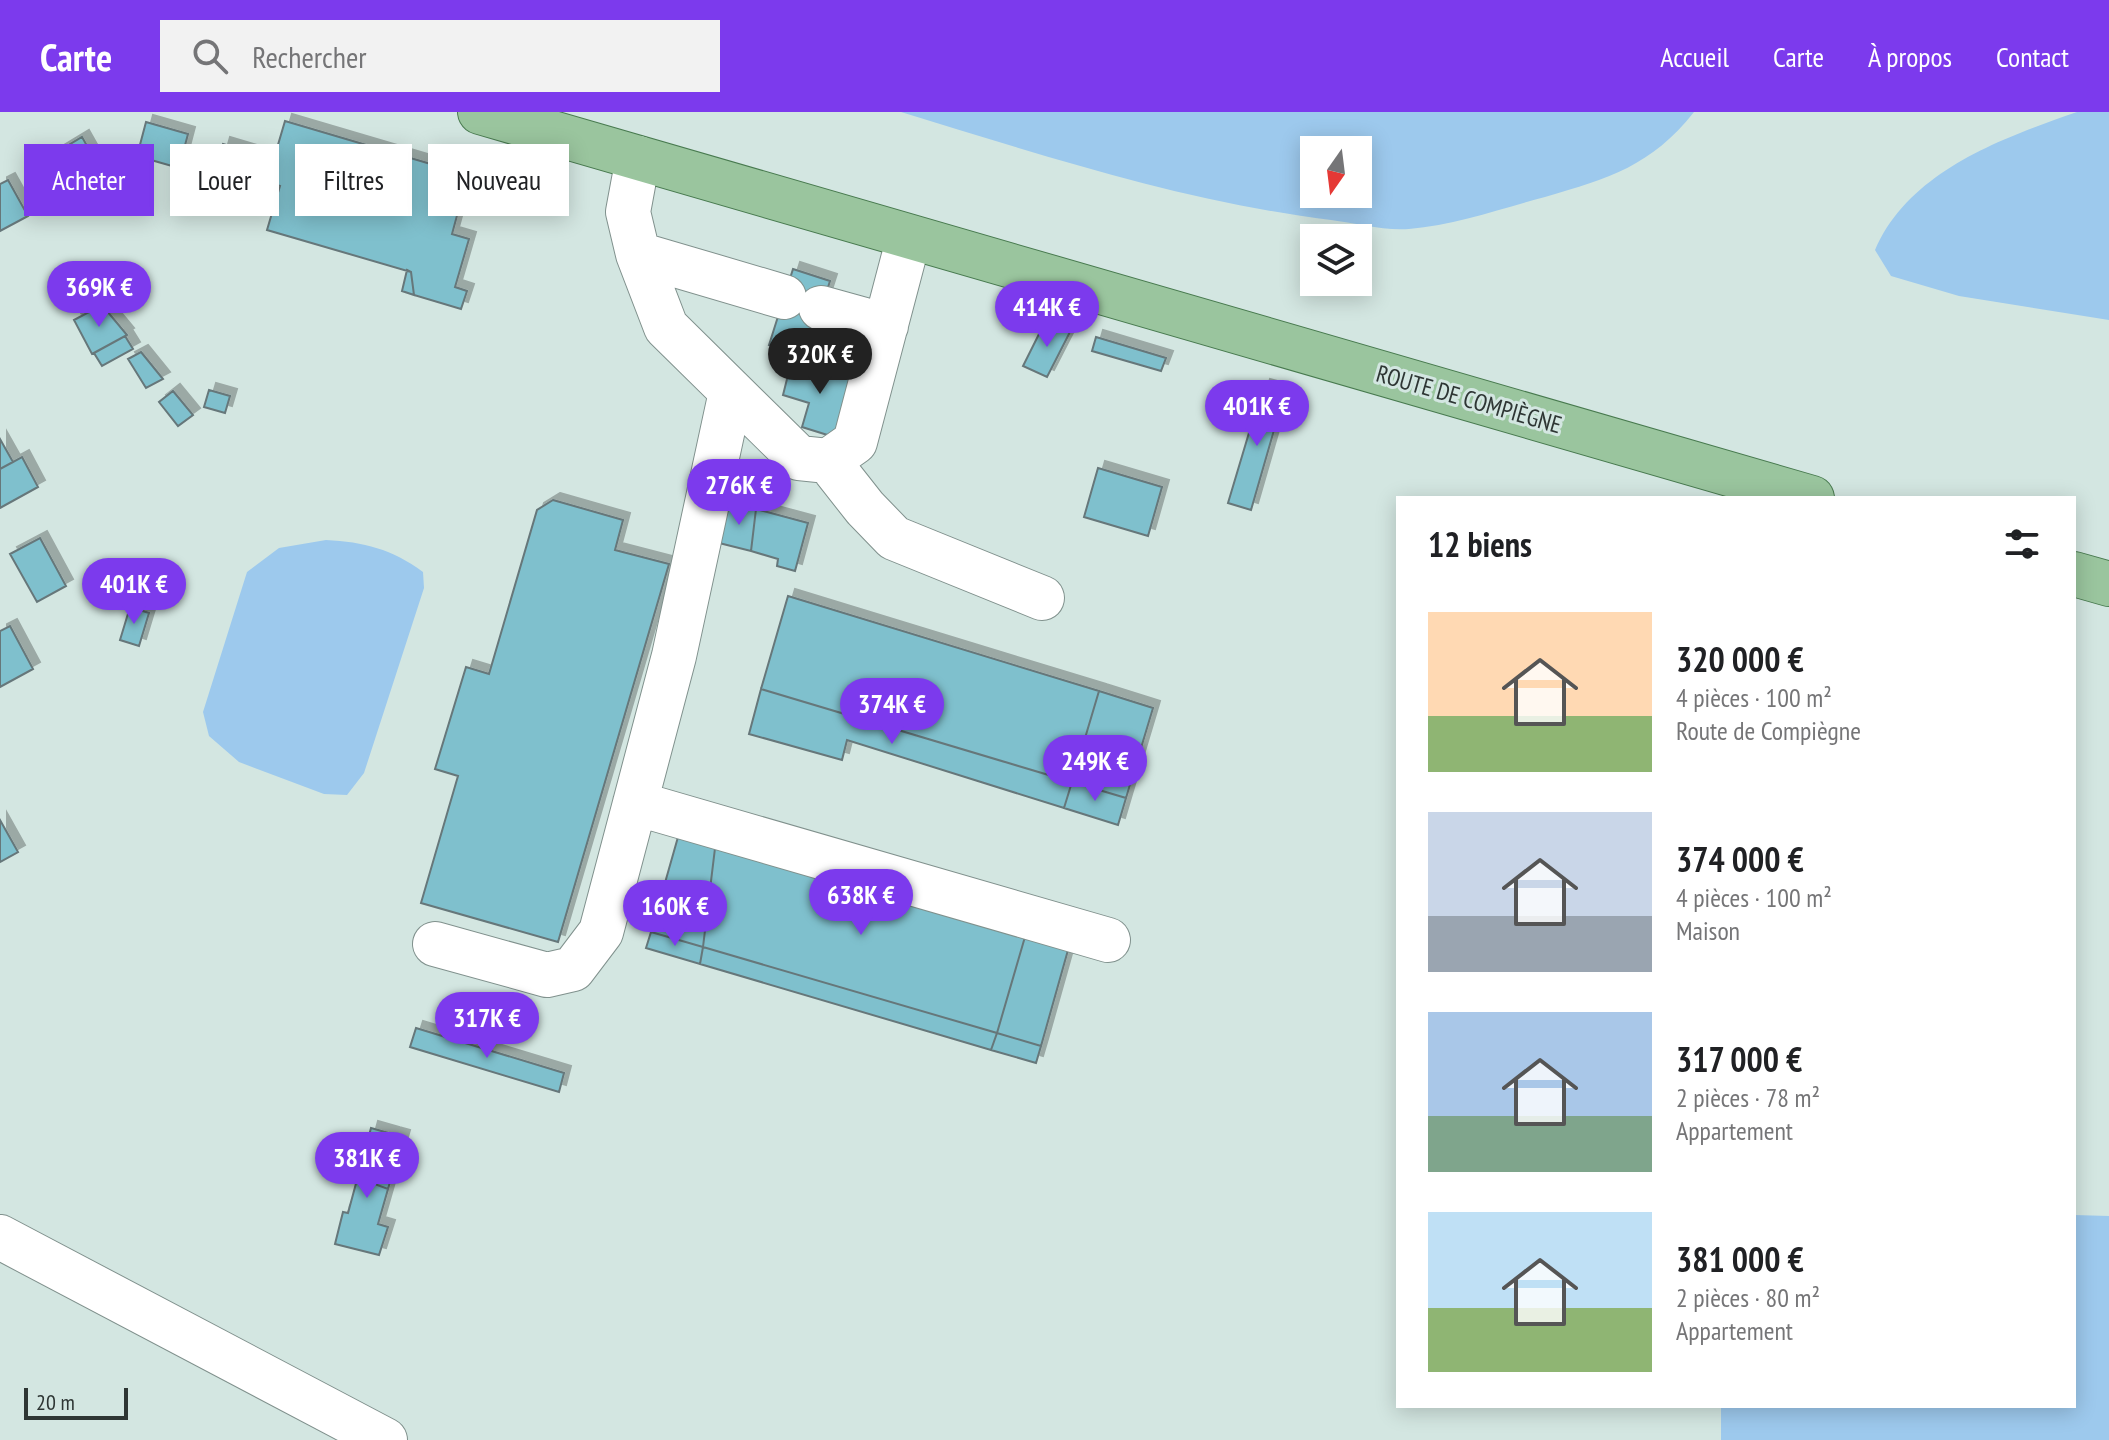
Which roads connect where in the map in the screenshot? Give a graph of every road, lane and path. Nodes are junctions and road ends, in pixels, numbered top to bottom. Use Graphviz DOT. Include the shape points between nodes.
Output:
graph roads {
  1 [pos="480,112"];
  2 [pos="638,158"];
  3 [pos="909,237"];
  4 [pos="638,254"];
  5 [pos="886,326"];
  6 [pos="731,392"];
  7 [pos="828,461"];
  8 [pos="1805,496"];
  9 [pos="2076,575"];
  10 [pos="2109,584"];
  11 [pos="1042,598"];
  12 [pos="635,803"];
  13 [pos="1108,940"];
  14 [pos="435,944"];
  15 [pos="0,1237"];
  16 [pos="385,1440"];
  1 -- 2 [label="main road, ROUTE DE COMPIÈGNE"];
  2 -- 3 [label="main road, ROUTE DE COMPIÈGNE"];
  2 -- 4 [label="lane" via="628,212"];
  3 -- 5 [label="lane"];
  3 -- 8 [label="main road, ROUTE DE COMPIÈGNE"];
  4 -- 5 [label="lane"];
  4 -- 6 [label="lane" via="666,327"];
  5 -- 7 [label="lane" via="855,442"];
  6 -- 7 [label="lane" via="799,458"];
  6 -- 12 [label="lane" via="674,656"];
  7 -- 11 [label="lane" via="894,538"];
  9 -- 10 [label="main road"];
  12 -- 13 [label="lane"];
  12 -- 14 [label="lane" via="601,932 573,969 547,975"];
  15 -- 16 [label="lane"];
}
